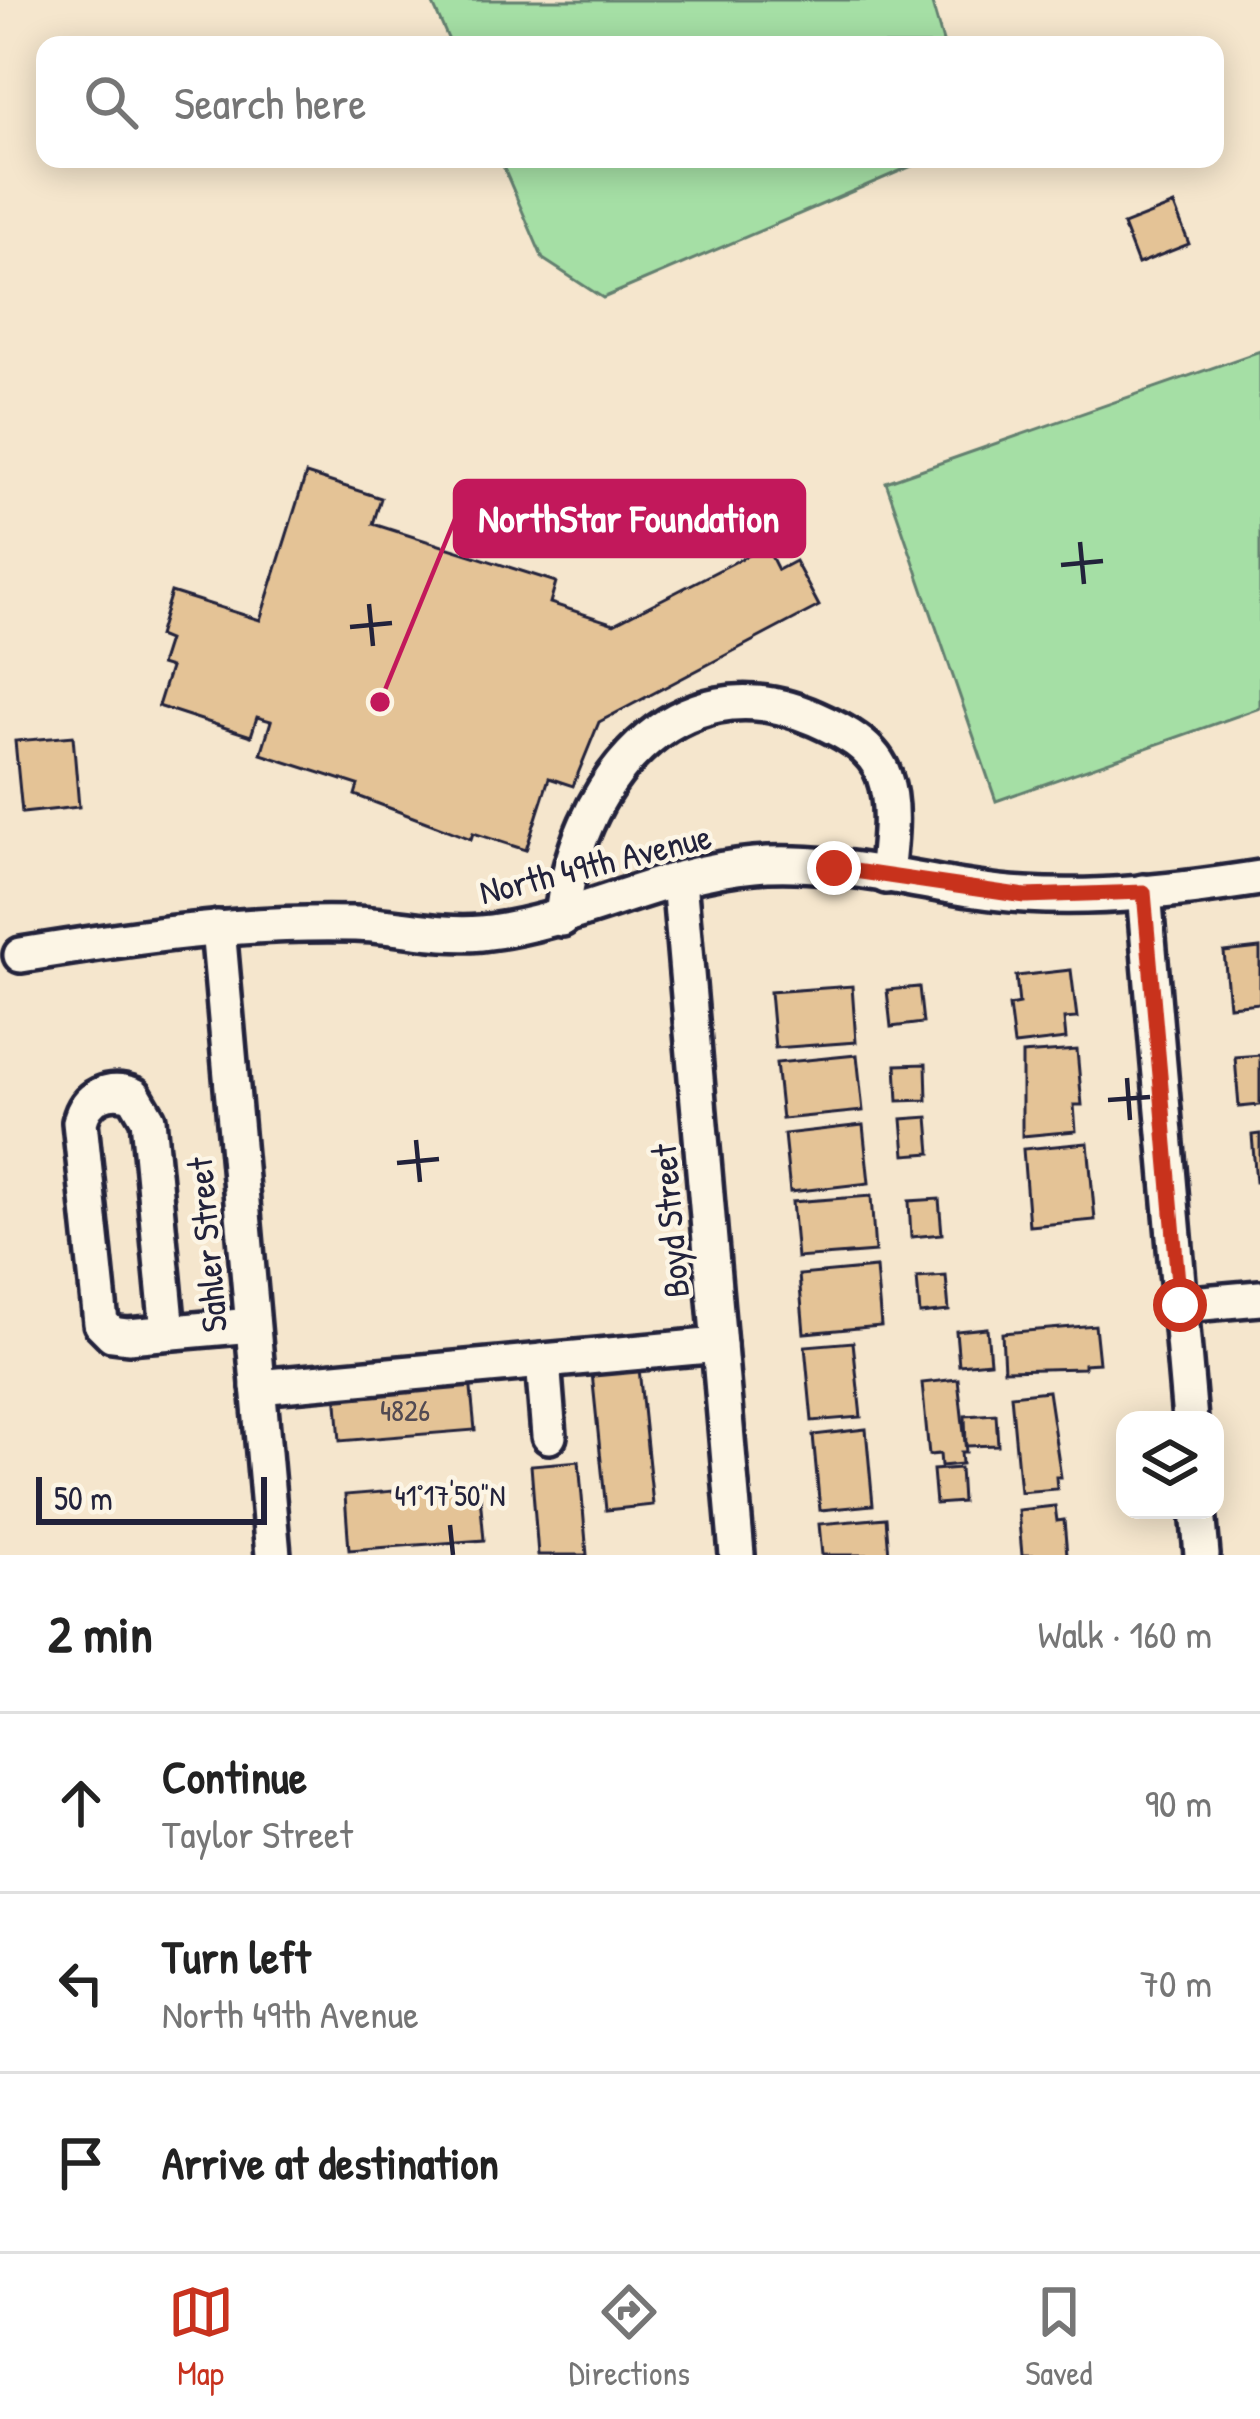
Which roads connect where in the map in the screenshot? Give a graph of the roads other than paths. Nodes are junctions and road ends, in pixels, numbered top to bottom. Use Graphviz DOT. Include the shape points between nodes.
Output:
graph roads {
  1 [pos="886,876"];
  2 [pos="1260,878"];
  3 [pos="679,880"];
  4 [pos="1144,892"];
  5 [pos="562,919"];
  6 [pos="218,928"];
  7 [pos="21,955"];
  8 [pos="1260,1298"];
  9 [pos="1180,1305"];
  10 [pos="253,1325"];
  11 [pos="168,1332"];
  12 [pos="719,1345"];
  13 [pos="543,1361"];
  14 [pos="258,1387"];
  15 [pos="1189,1411"];
  16 [pos="549,1436"];
  17 [pos="1199,1519"];
  18 [pos="273,1555"];
  19 [pos="737,1555"];
  20 [pos="1202,1555"];
  1 -- 3 [label="street, North 49th Avenue" via="754,865"];
  1 -- 4 [label="street, North 49th Avenue" via="1025,896"];
  1 -- 5 [label="street" via="891,812 884,772 854,736 791,708 733,704 686,713 619,768 572,851"];
  2 -- 4 [label="street, North 49th Avenue"];
  3 -- 5 [label="street, North 49th Avenue"];
  3 -- 12 [label="street, Boyd Street"];
  4 -- 9 [label="street"];
  5 -- 6 [label="street, North 49th Avenue" via="450,935 358,924"];
  6 -- 7 [label="street, North 49th Avenue"];
  6 -- 10 [label="street, Sahler Street"];
  8 -- 9 [label="street"];
  9 -- 15 [label="street"];
  10 -- 11 [label="street"];
  10 -- 14 [label="street, Sahler Street"];
  11 -- 11 [label="street" via="112,1334 96,1307 80,1122 89,1101 111,1091 134,1095 148,1120"];
  12 -- 13 [label="street"];
  12 -- 19 [label="street, Boyd Street"];
  13 -- 14 [label="street"];
  13 -- 16 [label="street"];
  14 -- 18 [label="street, Sahler Street"];
  17 -- 20 [label="street"];
}
